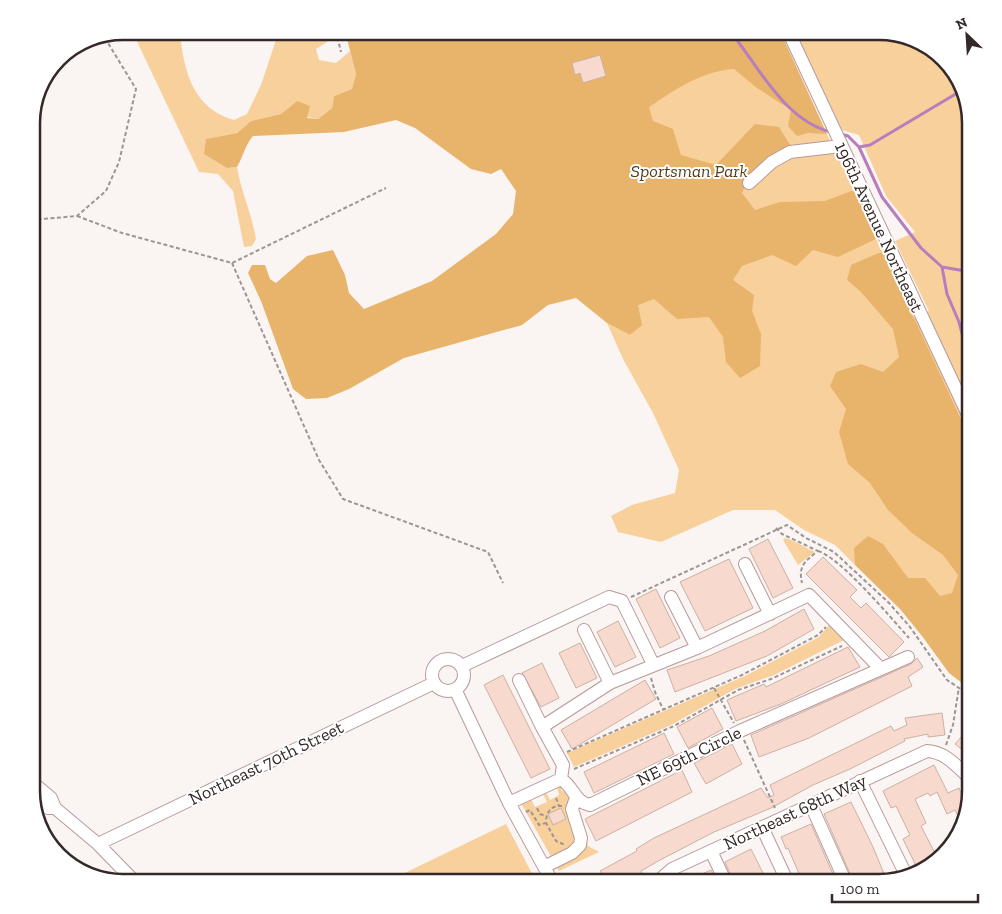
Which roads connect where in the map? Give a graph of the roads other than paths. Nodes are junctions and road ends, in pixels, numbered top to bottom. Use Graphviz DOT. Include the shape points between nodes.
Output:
graph roads {
  1 [pos="792,40"];
  2 [pos="839,143"];
  3 [pos="749,183"];
  4 [pos="962,402"];
  5 [pos="745,564"];
  6 [pos="672,597"];
  7 [pos="770,614"];
  8 [pos="584,630"];
  9 [pos="697,648"];
  10 [pos="908,657"];
  11 [pos="462,666"];
  12 [pos="649,666"];
  13 [pos="880,668"];
  14 [pos="519,680"];
  15 [pos="434,683"];
  16 [pos="610,684"];
  17 [pos="455,689"];
  18 [pos="542,727"];
  19 [pos="962,771"];
  20 [pos="562,779"];
  21 [pos="860,782"];
  22 [pos="40,789"];
  23 [pos="576,798"];
  24 [pos="41,802"];
  25 [pos="509,803"];
  26 [pos="811,805"];
  27 [pos="55,808"];
  28 [pos="762,827"];
  29 [pos="98,844"];
  30 [pos="711,851"];
  31 [pos="544,867"];
  32 [pos="903,870"];
  33 [pos="127,874"];
  34 [pos="548,874"];
  35 [pos="666,874"];
  36 [pos="722,874"];
  37 [pos="784,874"];
  38 [pos="842,874"];
  1 -- 2 [label="street, 196th Avenue Northeast"];
  2 -- 3 [label="street" via="790,152 772,162"];
  2 -- 4 [label="street, 196th Avenue Northeast"];
  5 -- 7 [label="street"];
  6 -- 9 [label="street"];
  7 -- 9 [label="street"];
  7 -- 13 [label="street" via="809,595"];
  8 -- 16 [label="street"];
  9 -- 12 [label="street"];
  10 -- 13 [label="street, NE 69th Circle"];
  11 -- 12 [label="street" via="610,597 625,599"];
  11 -- 15 [label="street" via="450,659 438,662 432,674"];
  11 -- 17 [label="street" via="463,679"];
  12 -- 16 [label="street"];
  13 -- 23 [label="street, NE 69th Circle" via="740,730 590,805 582,804"];
  14 -- 18 [label="street"];
  15 -- 17 [label="street" via="443,690"];
  15 -- 29 [label="street, Northeast 70th Street"];
  16 -- 18 [label="street"];
  17 -- 25 [label="street"];
  18 -- 20 [label="street" via="564,771"];
  19 -- 21 [label="street, Northeast 68th Way" via="942,748 927,750"];
  20 -- 23 [label="street"];
  20 -- 25 [label="street"];
  21 -- 26 [label="street, Northeast 68th Way"];
  21 -- 32 [label="street"];
  22 -- 27 [label="street" via="51,798"];
  23 -- 31 [label="street" via="572,815 578,825 580,845 572,853"];
  24 -- 27 [label="street" via="48,808"];
  25 -- 31 [label="street"];
  26 -- 28 [label="street, Northeast 68th Way"];
  26 -- 38 [label="street"];
  27 -- 29 [label="street"];
  28 -- 30 [label="street, Northeast 68th Way"];
  28 -- 37 [label="street"];
  29 -- 33 [label="street"];
  30 -- 35 [label="street, Northeast 68th Way"];
  30 -- 36 [label="street"];
  31 -- 34 [label="street"];
}
